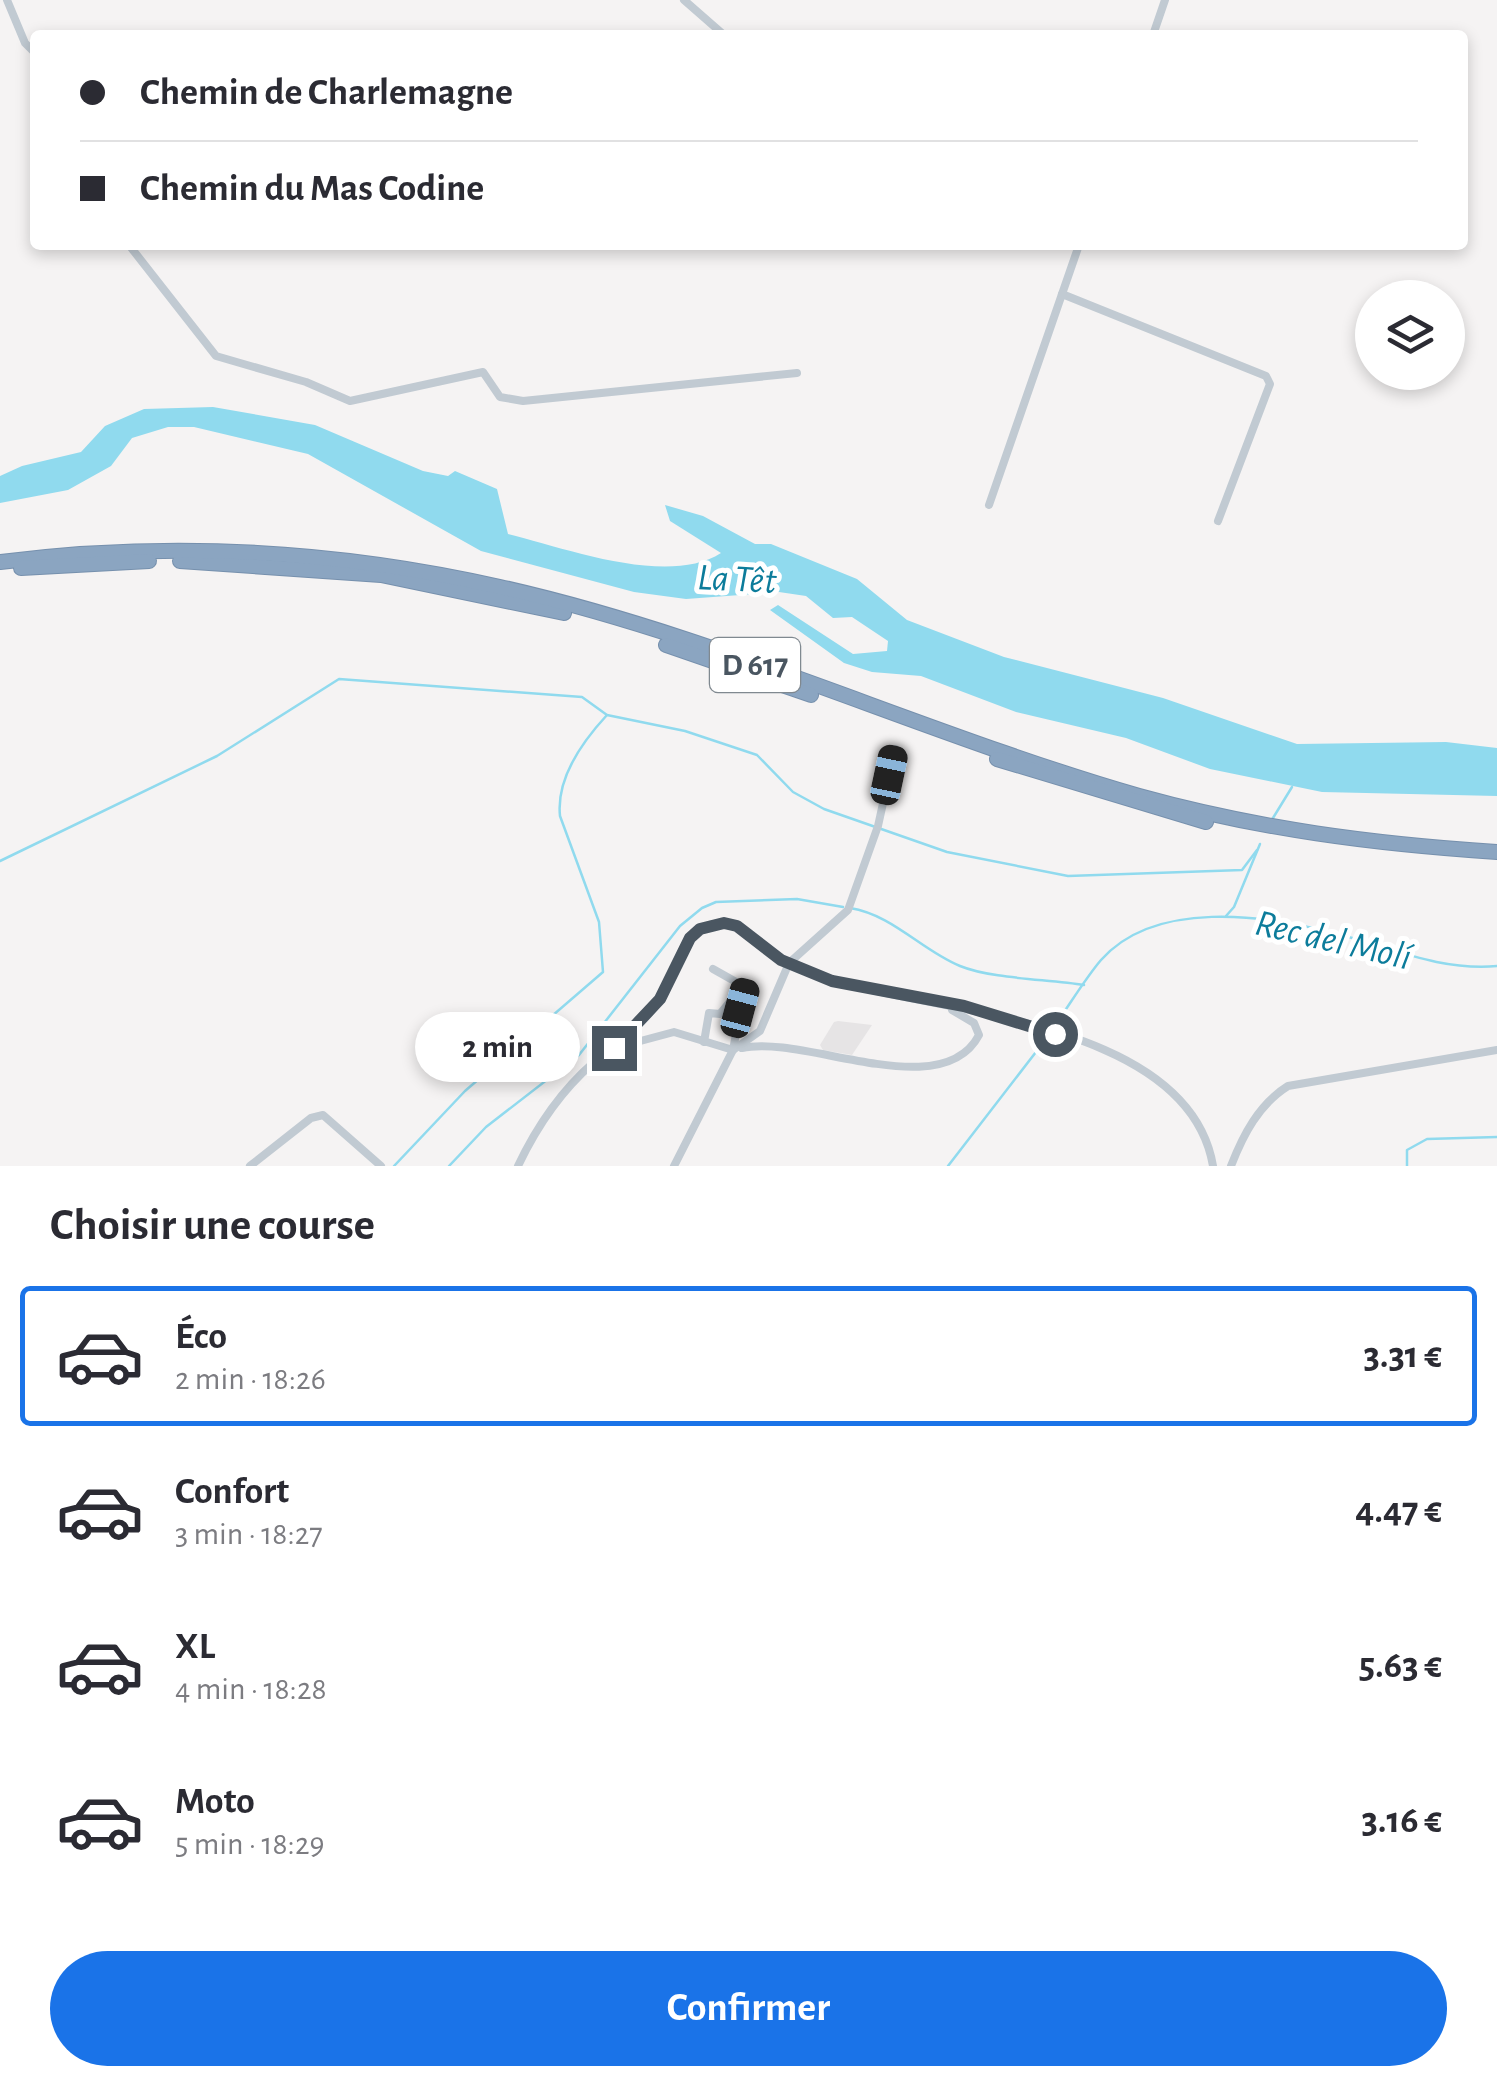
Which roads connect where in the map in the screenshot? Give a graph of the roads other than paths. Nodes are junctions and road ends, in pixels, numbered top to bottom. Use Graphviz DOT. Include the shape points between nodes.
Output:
graph roads {
  1 [pos="6,0"];
  2 [pos="684,0"];
  3 [pos="1165,0"];
  4 [pos="718,30"];
  5 [pos="1155,30"];
  6 [pos="30,47"];
  7 [pos="132,250"];
  8 [pos="1078,250"];
  9 [pos="1062,294"];
  10 [pos="798,373"];
  11 [pos="989,505"];
  12 [pos="1218,521"];
  13 [pos="0,562"];
  14 [pos="0,571"];
  15 [pos="894,749"];
  16 [pos="1497,852"];
  17 [pos="1497,861"];
  18 [pos="788,963"];
  19 [pos="713,969"];
  20 [pos="744,983"];
  21 [pos="951,1004"];
  22 [pos="704,1042"];
  23 [pos="614,1048"];
  24 [pos="732,1050"];
  25 [pos="1497,1050"];
  26 [pos="250,1166"];
  27 [pos="381,1166"];
  28 [pos="518,1166"];
  29 [pos="674,1166"];
  30 [pos="1212,1166"];
  31 [pos="1231,1166"];
  1 -- 6 [label="street"];
  2 -- 4 [label="street"];
  3 -- 5 [label="street"];
  7 -- 10 [label="street" via="216,356 350,401 483,372 500,397 523,402"];
  8 -- 9 [label="street"];
  9 -- 11 [label="street"];
  9 -- 12 [label="street" via="1266,376 1270,384"];
  13 -- 16 [label="highway, D 617" via="204,551 304,556 439,575 631,623 1138,796 1301,834"];
  14 -- 17 [label="highway, D 617" via="221,561 432,584 638,635 1166,812 1334,846"];
  15 -- 18 [label="street" via="876,831 848,908"];
  18 -- 21 [label="street" via="832,981"];
  18 -- 23 [label="street" via="737,926 700,929 680,953 660,999"];
  18 -- 24 [label="street" via="760,1031"];
  19 -- 20 [label="street"];
  20 -- 22 [label="street" via="720,1014 709,1013"];
  20 -- 24 [label="street"];
  21 -- 24 [label="street" via="978,1035 953,1060 902,1068 774,1045"];
  21 -- 30 [label="street" via="1084,1040 1130,1060 1198,1123"];
  22 -- 23 [label="street" via="674,1032"];
  22 -- 24 [label="street"];
  23 -- 28 [label="street" via="550,1110"];
  24 -- 29 [label="street"];
  25 -- 31 [label="street" via="1288,1086 1271,1096"];
  26 -- 27 [label="street" via="322,1115"];
}
